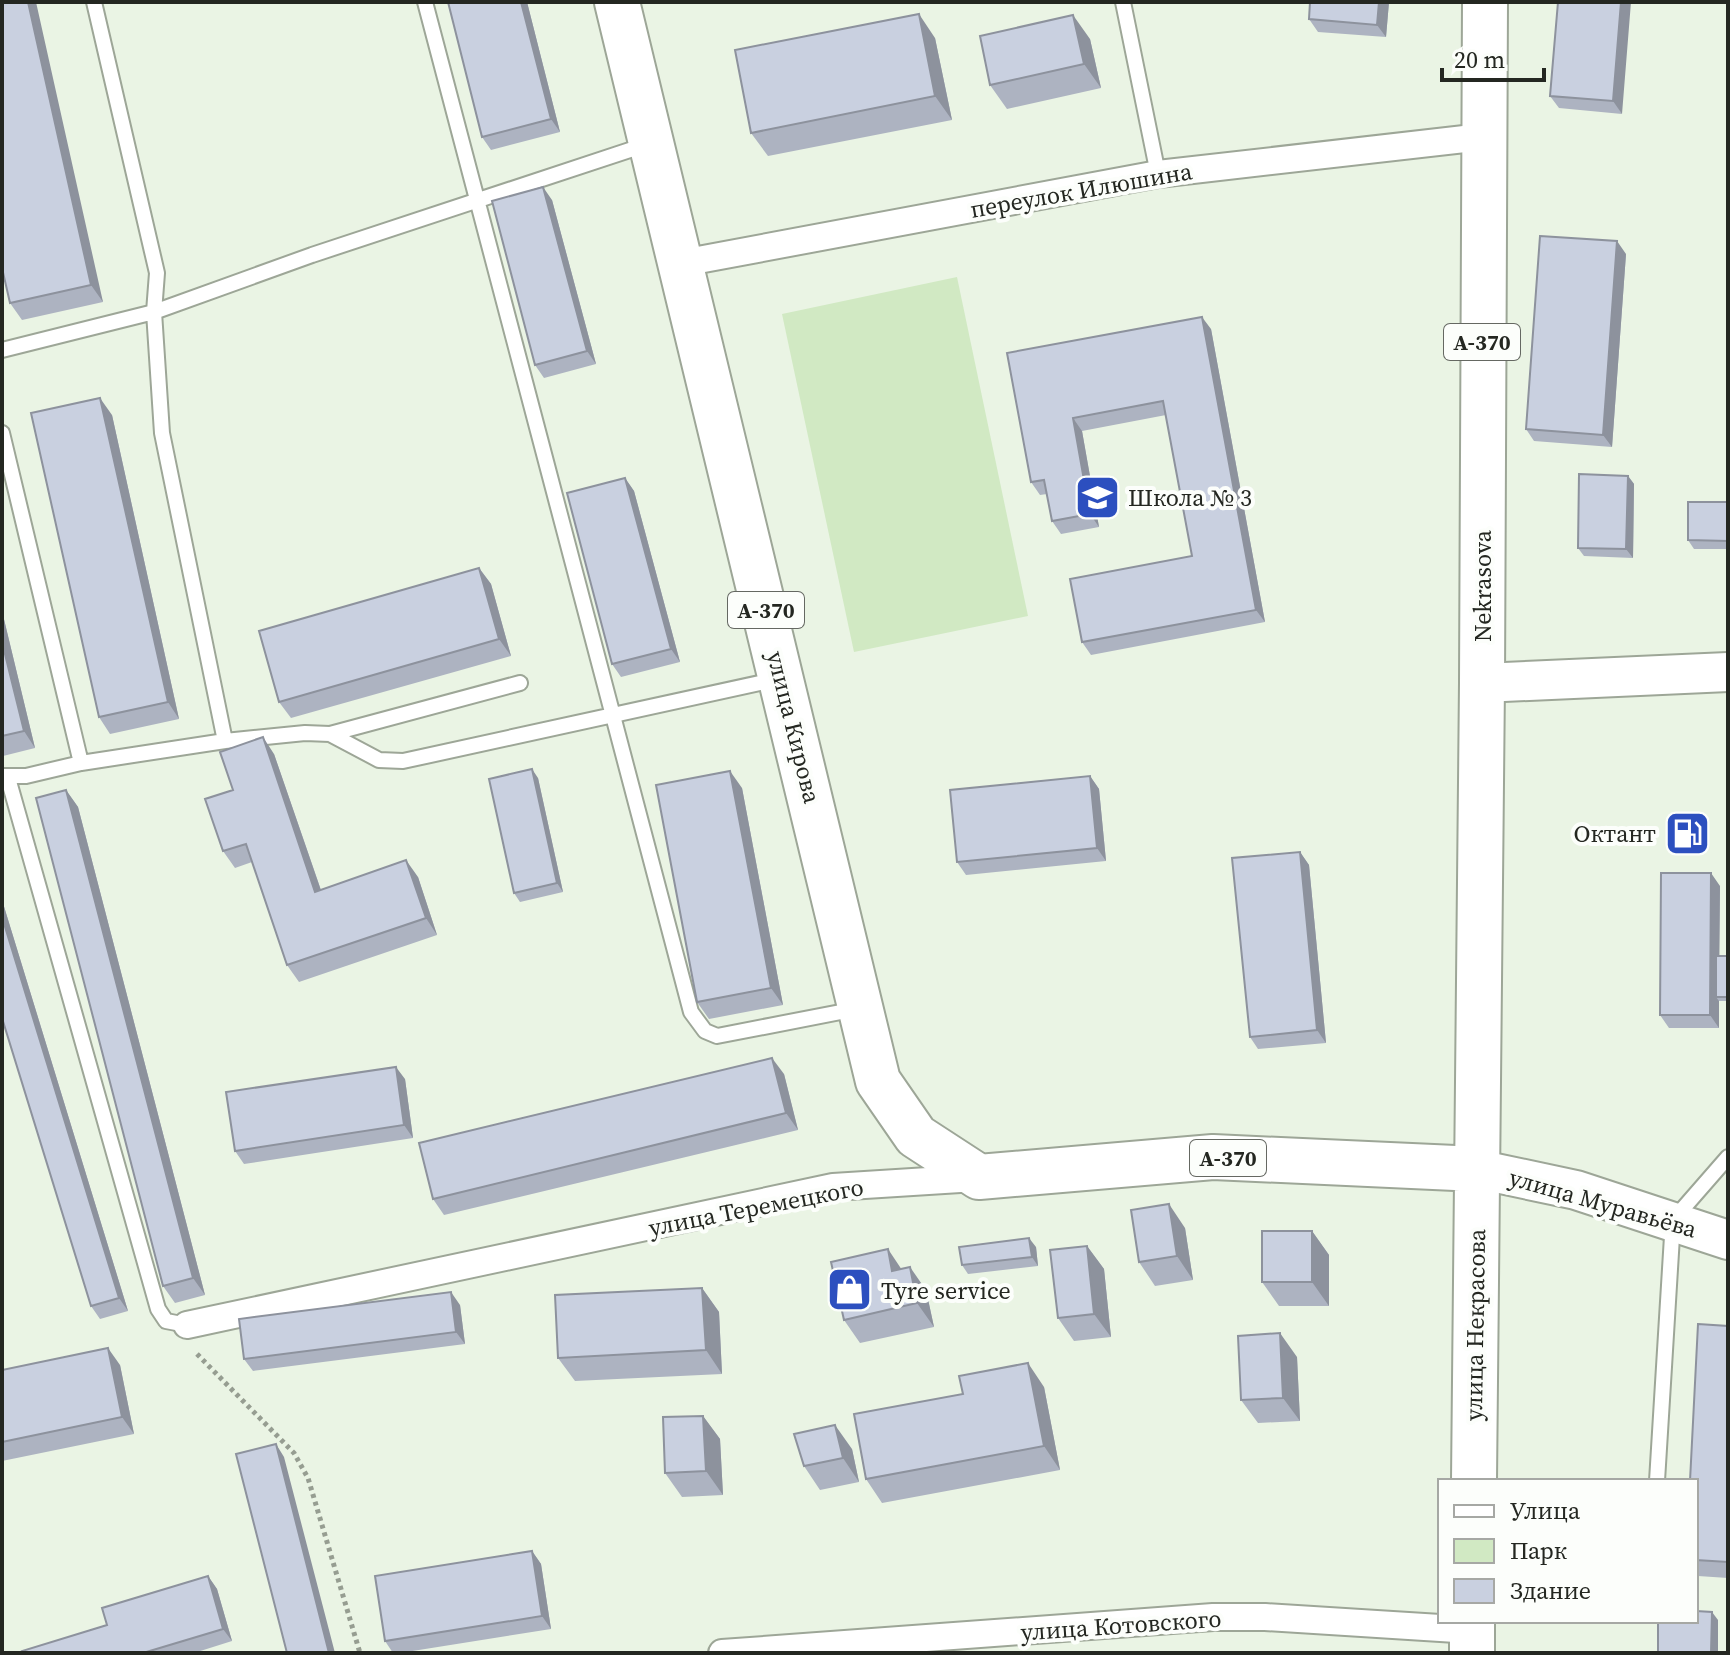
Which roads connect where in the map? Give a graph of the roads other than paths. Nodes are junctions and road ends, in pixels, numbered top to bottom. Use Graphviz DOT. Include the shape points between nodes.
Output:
graph roads {
  1 [pos="94,2"];
  2 [pos="425,2"];
  3 [pos="617,2"];
  4 [pos="1123,2"];
  5 [pos="1485,2"];
  6 [pos="1482,137"];
  7 [pos="652,143"];
  8 [pos="1158,174"];
  9 [pos="477,201"];
  10 [pos="682,263"];
  11 [pos="154,312"];
  12 [pos="2,350"];
  13 [pos="2,433"];
  14 [pos="1728,672"];
  15 [pos="782,678"];
  16 [pos="520,683"];
  17 [pos="1482,683"];
  18 [pos="613,715"];
  19 [pos="330,734"];
  20 [pos="225,741"];
  21 [pos="81,763"];
  22 [pos="5,777"];
  23 [pos="861,1008"];
  24 [pos="1728,1157"];
  25 [pos="1477,1169"];
  26 [pos="979,1177"];
  27 [pos="1673,1220"];
  28 [pos="1728,1240"];
  29 [pos="187,1325"];
  30 [pos="1474,1479"];
  31 [pos="1657,1479"];
  32 [pos="1472,1635"];
  33 [pos="722,1653"];
  1 -- 11 [label="lane" via="157,273"];
  2 -- 9 [label="lane"];
  3 -- 7 [label="highway, улица Кирова / А-370"];
  4 -- 8 [label="lane"];
  5 -- 6 [label="highway, Nekrasova / А-370"];
  6 -- 8 [label="street, переулок Илюшина"];
  6 -- 17 [label="highway, Nekrasova / А-370"];
  7 -- 9 [label="lane"];
  7 -- 10 [label="highway, улица Кирова / А-370"];
  8 -- 10 [label="street, переулок Илюшина"];
  9 -- 11 [label="lane"];
  9 -- 18 [label="lane"];
  10 -- 15 [label="highway, улица Кирова / А-370"];
  11 -- 12 [label="lane"];
  11 -- 20 [label="lane" via="162,433"];
  13 -- 21 [label="lane"];
  14 -- 17 [label="street"];
  15 -- 18 [label="lane"];
  15 -- 23 [label="highway, улица Кирова / А-370"];
  16 -- 19 [label="lane"];
  17 -- 25 [label="highway, Nekrasova / А-370"];
  18 -- 19 [label="lane" via="403,761 379,760"];
  18 -- 23 [label="lane" via="691,1012 705,1031 717,1036"];
  19 -- 20 [label="lane"];
  20 -- 21 [label="lane"];
  21 -- 22 [label="lane"];
  22 -- 29 [label="lane" via="160,1316"];
  23 -- 26 [label="highway, улица Кирова / А-370" via="878,1081 916,1136"];
  24 -- 27 [label="lane"];
  25 -- 26 [label="highway, улица Теремецкого / А-370" via="1213,1157"];
  25 -- 27 [label="street, улица Муравьёва" via="1576,1190"];
  25 -- 30 [label="highway, улица Некрасова / А-370"];
  26 -- 29 [label="street, улица Теремецкого" via="833,1187"];
  27 -- 28 [label="street, улица Муравьёва"];
  27 -- 31 [label="lane"];
  32 -- 33 [label="street, улица Котовского" via="1213,1617"];
}
